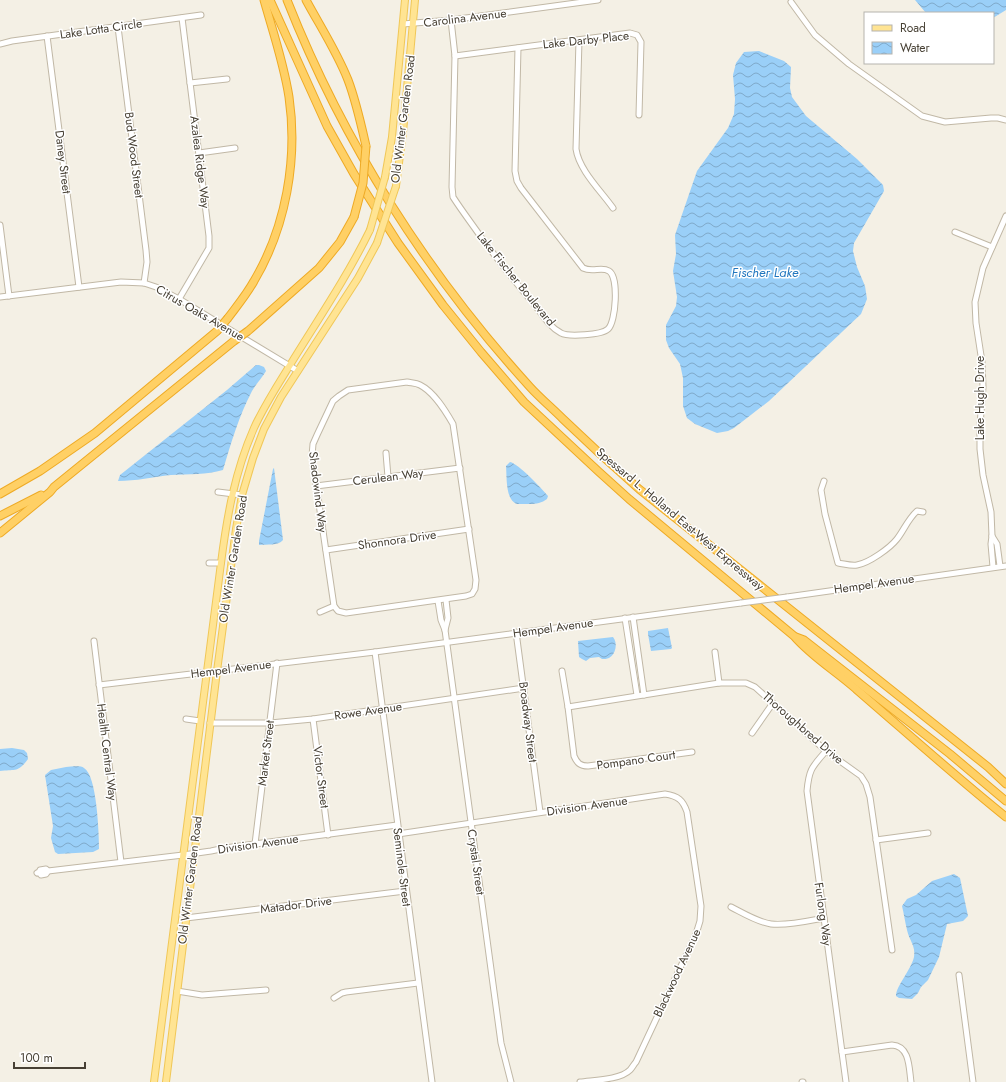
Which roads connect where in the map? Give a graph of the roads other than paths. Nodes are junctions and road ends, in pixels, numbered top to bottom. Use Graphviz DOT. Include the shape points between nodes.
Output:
graph roads {
  1 [pos="264,0"];
  2 [pos="270,0"];
  3 [pos="288,0"];
  4 [pos="306,0"];
  5 [pos="405,0"];
  6 [pos="415,0"];
  7 [pos="598,0"];
  8 [pos="792,2"];
  9 [pos="201,15"];
  10 [pos="182,18"];
  11 [pos="451,20"];
  12 [pos="403,24"];
  13 [pos="414,24"];
  14 [pos="118,27"];
  15 [pos="47,36"];
  16 [pos="579,40"];
  17 [pos="0,44"];
  18 [pos="518,48"];
  19 [pos="455,56"];
  20 [pos="227,79"];
  21 [pos="190,83"];
  22 [pos="639,115"];
  23 [pos="1006,120"];
  24 [pos="235,148"];
  25 [pos="199,153"];
  26 [pos="613,208"];
  27 [pos="1006,216"];
  28 [pos="0,225"];
  29 [pos="955,232"];
  30 [pos="992,247"];
  31 [pos="144,283"];
  32 [pos="79,287"];
  33 [pos="9,296"];
  34 [pos="0,298"];
  35 [pos="179,299"];
  36 [pos="289,366"];
  37 [pos="298,371"];
  38 [pos="386,453"];
  39 [pos="460,468"];
  40 [pos="388,477"];
  41 [pos="824,481"];
  42 [pos="316,486"];
  43 [pos="54,487"];
  44 [pos="218,492"];
  45 [pos="232,493"];
  46 [pos="0,494"];
  47 [pos="242,495"];
  48 [pos="923,512"];
  49 [pos="0,516"];
  50 [pos="469,529"];
  51 [pos="0,532"];
  52 [pos="992,536"];
  53 [pos="326,550"];
  54 [pos="209,563"];
  55 [pos="221,563"];
  56 [pos="1000,566"];
  57 [pos="1006,566"];
  58 [pos="993,567"];
  59 [pos="446,600"];
  60 [pos="438,601"];
  61 [pos="334,606"];
  62 [pos="320,612"];
  63 [pos="633,617"];
  64 [pos="626,618"];
  65 [pos="446,630"];
  66 [pos="516,632"];
  67 [pos="794,636"];
  68 [pos="94,641"];
  69 [pos="447,642"];
  70 [pos="374,652"];
  71 [pos="715,652"];
  72 [pos="277,663"];
  73 [pos="217,671"];
  74 [pos="562,671"];
  75 [pos="207,672"];
  76 [pos="719,683"];
  77 [pos="99,685"];
  78 [pos="524,688"];
  79 [pos="636,695"];
  80 [pos="644,695"];
  81 [pos="454,699"];
  82 [pos="773,703"];
  83 [pos="568,707"];
  84 [pos="382,709"];
  85 [pos="186,719"];
  86 [pos="313,719"];
  87 [pos="200,721"];
  88 [pos="210,723"];
  89 [pos="270,723"];
  90 [pos="752,733"];
  91 [pos="826,751"];
  92 [pos="692,752"];
  93 [pos="988,768"];
  94 [pos="1006,779"];
  95 [pos="1006,784"];
  96 [pos="680,798"];
  97 [pos="1006,801"];
  98 [pos="540,812"];
  99 [pos="1006,817"];
  100 [pos="471,822"];
  101 [pos="397,825"];
  102 [pos="928,833"];
  103 [pos="398,834"];
  104 [pos="328,835"];
  105 [pos="876,840"];
  106 [pos="255,844"];
  107 [pos="194,854"];
  108 [pos="183,855"];
  109 [pos="121,862"];
  110 [pos="38,873"];
  111 [pos="406,891"];
  112 [pos="731,907"];
  113 [pos="186,918"];
  114 [pos="824,918"];
  115 [pos="892,950"];
  116 [pos="959,975"];
  117 [pos="418,983"];
  118 [pos="266,990"];
  119 [pos="177,991"];
  120 [pos="334,998"];
  121 [pos="842,1052"];
  122 [pos="154,1082"];
  123 [pos="166,1082"];
  124 [pos="432,1082"];
  125 [pos="511,1082"];
  126 [pos="580,1082"];
  127 [pos="846,1082"];
  128 [pos="911,1082"];
  129 [pos="973,1082"];
  1 -- 46 [label="highway, bridge" via="289,97 291,159 281,220 255,280 217,331 95,433 40,471"];
  2 -- 67 [label="highway, Spessard L. Holland East-West Expressway" via="327,126 354,174 402,249 481,352 524,402 603,476"];
  3 -- 93 [label="highway, Spessard L. Holland East-West Expressway" via="337,110 397,216 474,322 530,388 604,458 677,520"];
  4 -- 43 [label="highway, bridge" via="337,56 360,117 366,146 363,183 354,217 340,242 319,268 248,331"];
  5 -- 12 [label="main road, Old Winter Garden Road"];
  6 -- 13 [label="main road, Old Winter Garden Road"];
  7 -- 11 [label="street, Carolina Avenue"];
  8 -- 23 [label="street" via="815,34 848,64 922,116 945,122 991,118"];
  9 -- 10 [label="street, Lake Lotta Circle"];
  10 -- 14 [label="street, Lake Lotta Circle"];
  10 -- 21 [label="street, Azalea Ridge Way"];
  11 -- 13 [label="street, Carolina Avenue"];
  11 -- 19 [label="street, Lake Fischer Boulevard"];
  12 -- 13 [label="street, Carolina Avenue"];
  12 -- 36 [label="main road, Old Winter Garden Road, bridge" via="386,177 370,230 357,256"];
  13 -- 37 [label="main road, Old Winter Garden Road, bridge" via="396,186 378,243"];
  14 -- 15 [label="street, Lake Lotta Circle"];
  14 -- 31 [label="street, Bud Wood Street" via="146,250"];
  15 -- 17 [label="street, Lake Lotta Circle"];
  15 -- 32 [label="street, Daney Street"];
  16 -- 18 [label="street, Lake Darby Place"];
  16 -- 22 [label="street, Lake Darby Place" via="630,33 637,35 641,42"];
  16 -- 26 [label="street" via="576,149 582,167"];
  18 -- 19 [label="street, Lake Darby Place"];
  18 -- 19 [label="street, Lake Fischer Boulevard" via="515,171 517,181 583,268 589,271 604,269 614,277 616,298 611,323 603,332 572,336 552,327 509,275 453,197"];
  20 -- 21 [label="street"];
  21 -- 25 [label="street, Azalea Ridge Way"];
  24 -- 25 [label="street"];
  25 -- 35 [label="street, Azalea Ridge Way" via="209,248"];
  27 -- 30 [label="street, Lake Hugh Drive"];
  28 -- 33 [label="street"];
  29 -- 30 [label="street"];
  30 -- 52 [label="street, Lake Hugh Drive" via="983,268 975,302 983,387 980,450 991,512"];
  31 -- 32 [label="street, Citrus Oaks Avenue" via="121,282"];
  31 -- 35 [label="street, Citrus Oaks Avenue" via="156,286"];
  32 -- 33 [label="street, Citrus Oaks Avenue"];
  33 -- 34 [label="street, Citrus Oaks Avenue"];
  35 -- 36 [label="street, Citrus Oaks Avenue"];
  36 -- 37 [label="street, Citrus Oaks Avenue"];
  36 -- 45 [label="main road, Old Winter Garden Road" via="254,427"];
  37 -- 47 [label="main road, Old Winter Garden Road" via="264,429"];
  38 -- 40 [label="street"];
  39 -- 40 [label="street, Cerulean Way"];
  39 -- 42 [label="street, Shadowind Way" via="454,429 448,414 428,391 408,382 348,390 333,401 313,444"];
  39 -- 50 [label="street, Shadowind Way"];
  40 -- 42 [label="street, Cerulean Way"];
  41 -- 48 [label="street" via="821,490 825,514 838,563 858,565 873,558 896,540 911,516 917,511"];
  42 -- 53 [label="street, Shadowind Way"];
  43 -- 49 [label="highway"];
  43 -- 51 [label="highway"];
  44 -- 45 [label="street"];
  45 -- 47 [label="street"];
  45 -- 55 [label="main road, Old Winter Garden Road"];
  47 -- 73 [label="main road, Old Winter Garden Road"];
  50 -- 53 [label="street, Shonnora Drive"];
  50 -- 59 [label="street, Shadowind Way" via="476,589 472,594"];
  52 -- 56 [label="street, Lake Hugh Drive" via="997,544"];
  52 -- 58 [label="street, Lake Hugh Drive"];
  53 -- 61 [label="street, Shadowind Way"];
  54 -- 55 [label="street"];
  55 -- 75 [label="main road, Old Winter Garden Road"];
  56 -- 57 [label="street, Hempel Avenue"];
  56 -- 58 [label="street, Hempel Avenue"];
  58 -- 63 [label="street, Hempel Avenue, bridge"];
  59 -- 60 [label="street, Shadowind Way"];
  59 -- 65 [label="street"];
  60 -- 61 [label="street, Shadowind Way" via="346,613 338,611"];
  60 -- 65 [label="street" via="441,620"];
  61 -- 62 [label="street"];
  63 -- 64 [label="street, Hempel Avenue"];
  63 -- 80 [label="street"];
  64 -- 66 [label="street, Hempel Avenue"];
  64 -- 79 [label="street"];
  65 -- 69 [label="street"];
  66 -- 69 [label="street, Hempel Avenue"];
  66 -- 78 [label="street, Broadway Street"];
  67 -- 97 [label="highway" via="804,640"];
  67 -- 99 [label="highway"];
  68 -- 77 [label="street, Health Central Way"];
  69 -- 70 [label="street, Hempel Avenue"];
  69 -- 81 [label="street, Crystal Street"];
  70 -- 72 [label="street, Hempel Avenue"];
  70 -- 84 [label="street, Seminole Street"];
  71 -- 76 [label="street"];
  72 -- 73 [label="street, Hempel Avenue"];
  72 -- 89 [label="street, Market Street"];
  73 -- 75 [label="street, Hempel Avenue"];
  73 -- 88 [label="main road, Old Winter Garden Road"];
  74 -- 83 [label="street, Pompano Court"];
  75 -- 77 [label="street, Hempel Avenue"];
  75 -- 87 [label="main road, Old Winter Garden Road"];
  76 -- 80 [label="street, Thoroughbred Drive"];
  76 -- 82 [label="street, Thoroughbred Drive" via="746,683 755,687"];
  77 -- 109 [label="street, Health Central Way"];
  78 -- 81 [label="street, Rowe Avenue"];
  78 -- 98 [label="street, Broadway Street"];
  79 -- 80 [label="street, Thoroughbred Drive"];
  79 -- 83 [label="street, Thoroughbred Drive"];
  81 -- 84 [label="street, Rowe Avenue"];
  81 -- 100 [label="street, Crystal Street"];
  82 -- 90 [label="street"];
  82 -- 91 [label="street, Thoroughbred Drive"];
  83 -- 92 [label="street, Pompano Court" via="574,756 577,763 583,766"];
  84 -- 86 [label="street, Rowe Avenue"];
  84 -- 101 [label="street, Seminole Street"];
  85 -- 87 [label="street"];
  86 -- 89 [label="street, Rowe Avenue"];
  86 -- 104 [label="street, Victor Street"];
  87 -- 108 [label="main road, Old Winter Garden Road"];
  88 -- 89 [label="street, Rowe Avenue"];
  88 -- 107 [label="main road, Old Winter Garden Road"];
  89 -- 106 [label="street, Market Street"];
  91 -- 105 [label="street, Thoroughbred Drive" via="861,776 866,784"];
  91 -- 114 [label="street, Furlong Way" via="808,775 807,791"];
  93 -- 94 [label="highway"];
  93 -- 95 [label="highway"];
  96 -- 98 [label="street, Division Avenue" via="665,794"];
  96 -- 126 [label="street, Blackwood Avenue" via="688,812 701,906 696,934 631,1070 611,1078"];
  98 -- 100 [label="street, Division Avenue"];
  100 -- 103 [label="street, Division Avenue"];
  100 -- 125 [label="street, Crystal Street" via="501,1043"];
  101 -- 103 [label="street, Seminole Street"];
  101 -- 104 [label="street, Division Avenue"];
  102 -- 105 [label="street"];
  103 -- 111 [label="street, Seminole Street"];
  104 -- 106 [label="street, Division Avenue"];
  105 -- 115 [label="street, Thoroughbred Drive"];
  106 -- 107 [label="street, Division Avenue"];
  107 -- 108 [label="street, Division Avenue"];
  107 -- 113 [label="main road, Old Winter Garden Road"];
  108 -- 109 [label="street, Division Avenue"];
  108 -- 122 [label="main road, Old Winter Garden Road"];
  109 -- 110 [label="street, Division Avenue" via="48,871 46,874"];
  111 -- 113 [label="street, Matador Drive"];
  111 -- 117 [label="street, Seminole Street"];
  112 -- 114 [label="street" via="770,924"];
  113 -- 119 [label="main road, Old Winter Garden Road"];
  114 -- 121 [label="street, Furlong Way"];
  116 -- 129 [label="street"];
  117 -- 120 [label="street" via="346,992"];
  117 -- 124 [label="street, Seminole Street"];
  118 -- 119 [label="street" via="202,995"];
  119 -- 123 [label="main road, Old Winter Garden Road"];
  121 -- 127 [label="street, Furlong Way"];
  121 -- 128 [label="street" via="898,1046 907,1056"];
}
